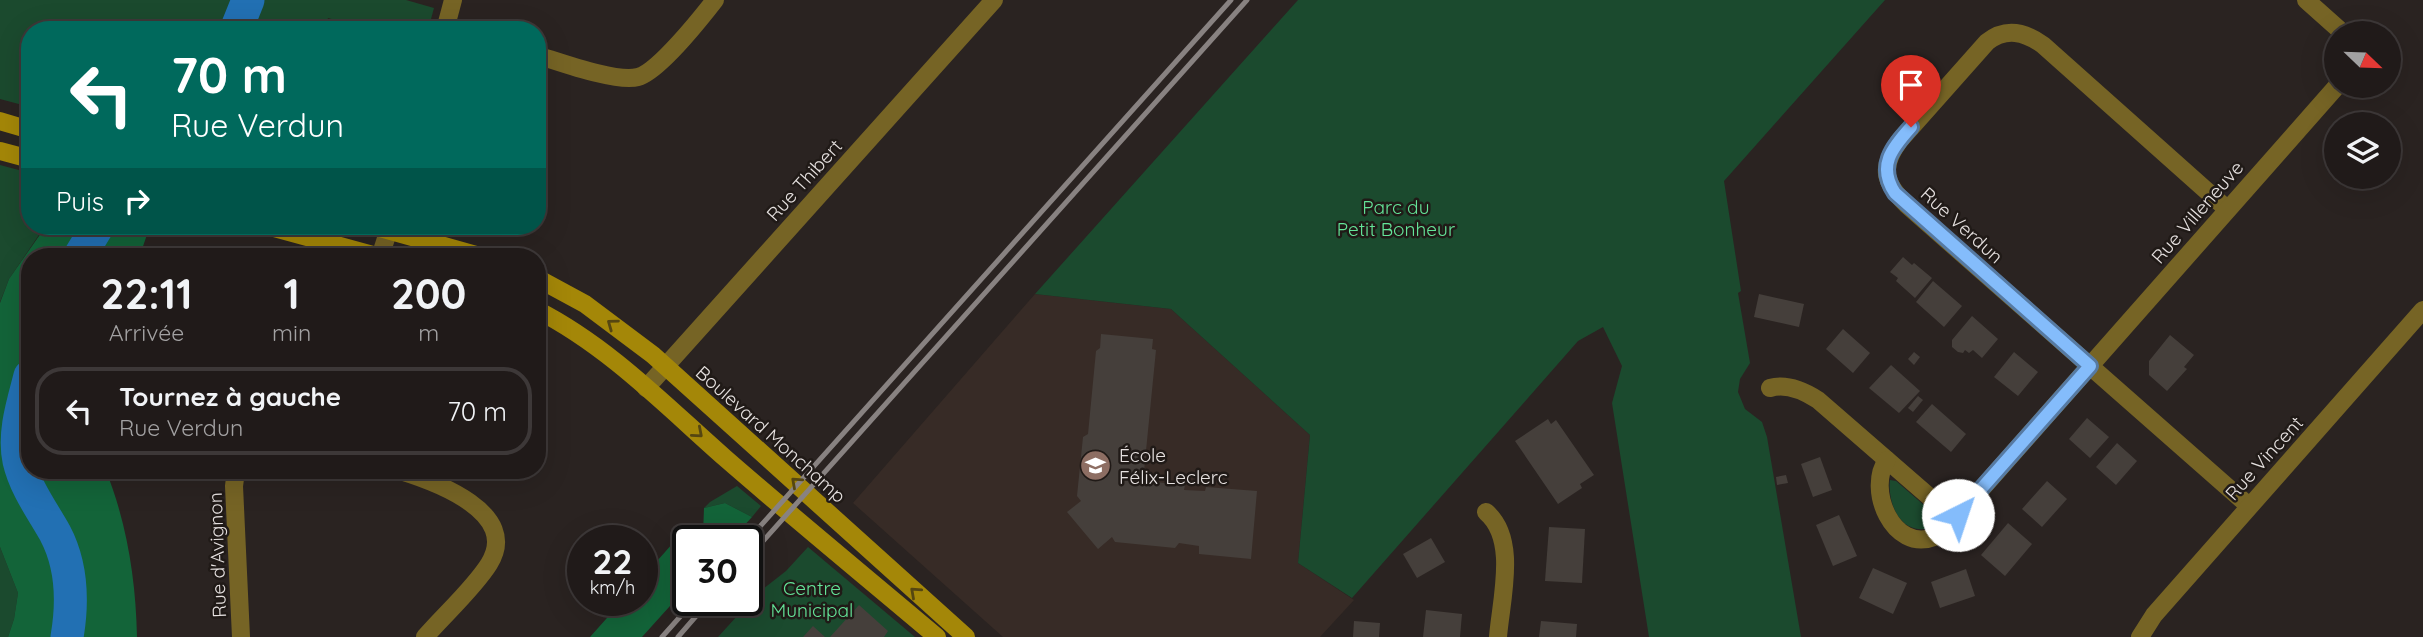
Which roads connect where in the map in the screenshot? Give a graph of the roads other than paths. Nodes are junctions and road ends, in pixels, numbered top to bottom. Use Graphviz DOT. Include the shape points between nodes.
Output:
graph roads {
  1 [pos="453,0"];
  2 [pos="715,0"];
  3 [pos="994,0"];
  4 [pos="2306,0"];
  5 [pos="447,21"];
  6 [pos="2330,21"];
  7 [pos="546,58"];
  8 [pos="2326,98"];
  9 [pos="0,121"];
  10 [pos="21,127"];
  11 [pos="0,151"];
  12 [pos="21,157"];
  13 [pos="2227,209"];
  14 [pos="300,235"];
  15 [pos="410,235"];
  16 [pos="347,248"];
  17 [pos="453,248"];
  18 [pos="546,283"];
  19 [pos="2423,310"];
  20 [pos="546,315"];
  21 [pos="666,366"];
  22 [pos="2090,366"];
  23 [pos="646,388"];
  24 [pos="1770,388"];
  25 [pos="1887,460"];
  26 [pos="235,479"];
  27 [pos="421,479"];
  28 [pos="2249,506"];
  29 [pos="1486,512"];
  30 [pos="1955,519"];
  31 [pos="241,637"];
  32 [pos="425,637"];
  33 [pos="937,637"];
  34 [pos="966,637"];
  35 [pos="1498,637"];
  36 [pos="2140,637"];
  1 -- 5 [label="street"];
  2 -- 7 [label="street" via="656,67 638,78 614,77"];
  3 -- 21 [label="street, Rue Thibert"];
  4 -- 6 [label="street"];
  8 -- 13 [label="street, Rue Villeneuve"];
  9 -- 10 [label="street"];
  11 -- 12 [label="street"];
  13 -- 22 [label="street, Rue Villeneuve"];
  13 -- 22 [label="street, Rue Verdun" via="2043,45 2024,34 1999,34 1987,42 1900,139 1886,167 1895,193"];
  14 -- 16 [label="street"];
  15 -- 17 [label="street"];
  21 -- 18 [label="street, Boulevard Monchamp, one-way" via="585,304"];
  19 -- 28 [label="street, Rue Vincent"];
  20 -- 23 [label="street" via="588,340"];
  21 -- 23 [label="street, Rue Thibert"];
  34 -- 21 [label="street, Boulevard Monchamp, one-way"];
  22 -- 28 [label="street, Rue Verdun"];
  22 -- 30 [label="street, Rue Villeneuve"];
  23 -- 33 [label="street, one-way"];
  24 -- 25 [label="street" via="1786,387 1818,400"];
  25 -- 30 [label="street"];
  25 -- 30 [label="street, Rue Villeneuve" via="1880,472 1882,501 1901,534 1913,539 1934,537"];
  26 -- 31 [label="street, Rue d'Avignon"];
  27 -- 32 [label="street" via="470,504 491,522 496,534 489,564"];
  28 -- 36 [label="street, Rue Vincent"];
  29 -- 35 [label="street" via="1505,543"];
}
